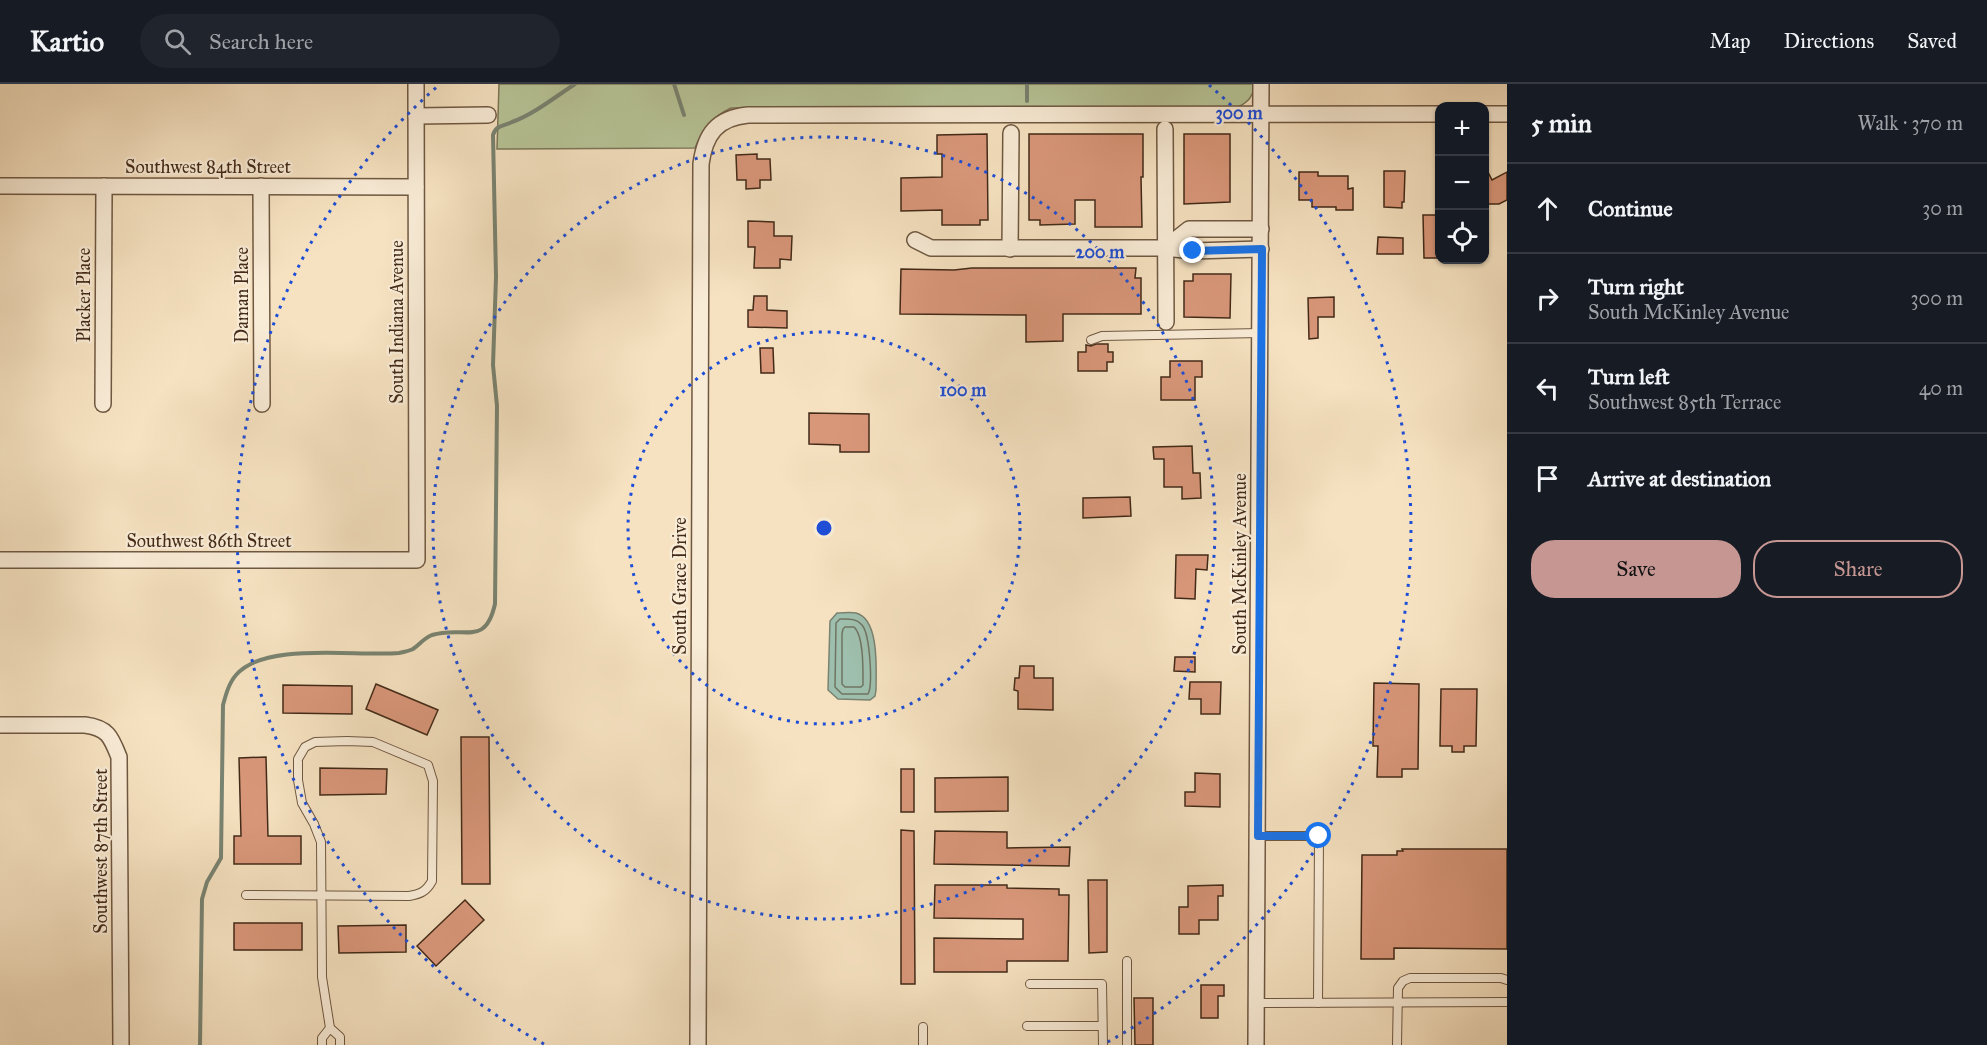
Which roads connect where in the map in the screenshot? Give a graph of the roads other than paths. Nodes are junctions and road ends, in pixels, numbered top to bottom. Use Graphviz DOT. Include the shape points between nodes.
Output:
graph roads {
  1 [pos="416,84"];
  2 [pos="1261,84"];
  3 [pos="1261,114"];
  4 [pos="1435,114"];
  5 [pos="1489,114"];
  6 [pos="1507,114"];
  7 [pos="488,115"];
  8 [pos="416,117"];
  9 [pos="1165,129"];
  10 [pos="1011,133"];
  11 [pos="0,186"];
  12 [pos="104,186"];
  13 [pos="261,186"];
  14 [pos="416,187"];
  15 [pos="1219,229"];
  16 [pos="1261,229"];
  17 [pos="915,240"];
  18 [pos="1165,248"];
  19 [pos="1010,249"];
  20 [pos="1262,249"];
  21 [pos="1220,250"];
  22 [pos="1166,322"];
  23 [pos="1261,333"];
  24 [pos="1091,340"];
  25 [pos="103,404"];
  26 [pos="262,404"];
  27 [pos="0,560"];
  28 [pos="417,560"];
  29 [pos="0,725"];
  30 [pos="1258,836"];
  31 [pos="246,895"];
  32 [pos="321,895"];
  33 [pos="1127,961"];
  34 [pos="1507,980"];
  35 [pos="1030,984"];
  36 [pos="1398,1002"];
  37 [pos="1507,1002"];
  38 [pos="1257,1003"];
  39 [pos="1318,1003"];
  40 [pos="1027,1026"];
  41 [pos="1102,1026"];
  42 [pos="330,1028"];
  43 [pos="922,1028"];
  44 [pos="120,1045"];
  45 [pos="322,1045"];
  46 [pos="340,1045"];
  47 [pos="698,1045"];
  48 [pos="923,1045"];
  49 [pos="1102,1045"];
  50 [pos="1128,1045"];
  51 [pos="1256,1045"];
  52 [pos="1397,1045"];
  1 -- 8 [label="street, South Indiana Avenue"];
  2 -- 3 [label="street, South McKinley Avenue"];
  3 -- 4 [label="street"];
  3 -- 16 [label="street, South McKinley Avenue"];
  3 -- 47 [label="street, South Grace Drive" via="748,115 728,118 714,130 704,147 701,164"];
  5 -- 6 [label="street"];
  7 -- 8 [label="street"];
  8 -- 14 [label="street, South Indiana Avenue"];
  9 -- 18 [label="street"];
  10 -- 19 [label="street"];
  11 -- 12 [label="street, Southwest 84th Street"];
  12 -- 13 [label="street, Southwest 84th Street"];
  12 -- 25 [label="street, Placker Place"];
  13 -- 14 [label="street, Southwest 84th Street"];
  13 -- 26 [label="street, Daman Place"];
  14 -- 28 [label="street, South Indiana Avenue"];
  15 -- 16 [label="street"];
  15 -- 18 [label="street" via="1189,229"];
  15 -- 21 [label="lane"];
  16 -- 20 [label="street, South McKinley Avenue"];
  17 -- 19 [label="street" via="931,248"];
  18 -- 19 [label="street"];
  18 -- 21 [label="street"];
  18 -- 22 [label="street"];
  20 -- 21 [label="street"];
  20 -- 23 [label="street, South McKinley Avenue"];
  23 -- 24 [label="lane" via="1102,336"];
  23 -- 30 [label="street, South McKinley Avenue"];
  27 -- 28 [label="street, Southwest 86th Street"];
  29 -- 44 [label="street, Southwest 87th Street" via="98,728 112,740 119,757"];
  30 -- 38 [label="street, South McKinley Avenue"];
  30 -- 39 [label="lane" via="1319,836"];
  31 -- 32 [label="lane"];
  32 -- 32 [label="lane" via="321,842 302,803 297,780 298,759 305,747 315,742 373,742 428,765 433,781 429,888 409,896"];
  32 -- 42 [label="lane" via="322,977"];
  33 -- 50 [label="lane"];
  34 -- 36 [label="lane" via="1410,978 1398,988"];
  35 -- 41 [label="lane" via="1102,984"];
  36 -- 37 [label="lane"];
  36 -- 39 [label="lane"];
  36 -- 52 [label="lane"];
  38 -- 39 [label="lane"];
  38 -- 51 [label="street, South McKinley Avenue"];
  40 -- 41 [label="lane"];
  41 -- 49 [label="lane"];
  42 -- 45 [label="lane" via="321,1038"];
  42 -- 46 [label="lane" via="340,1037"];
  43 -- 48 [label="lane"];
}
